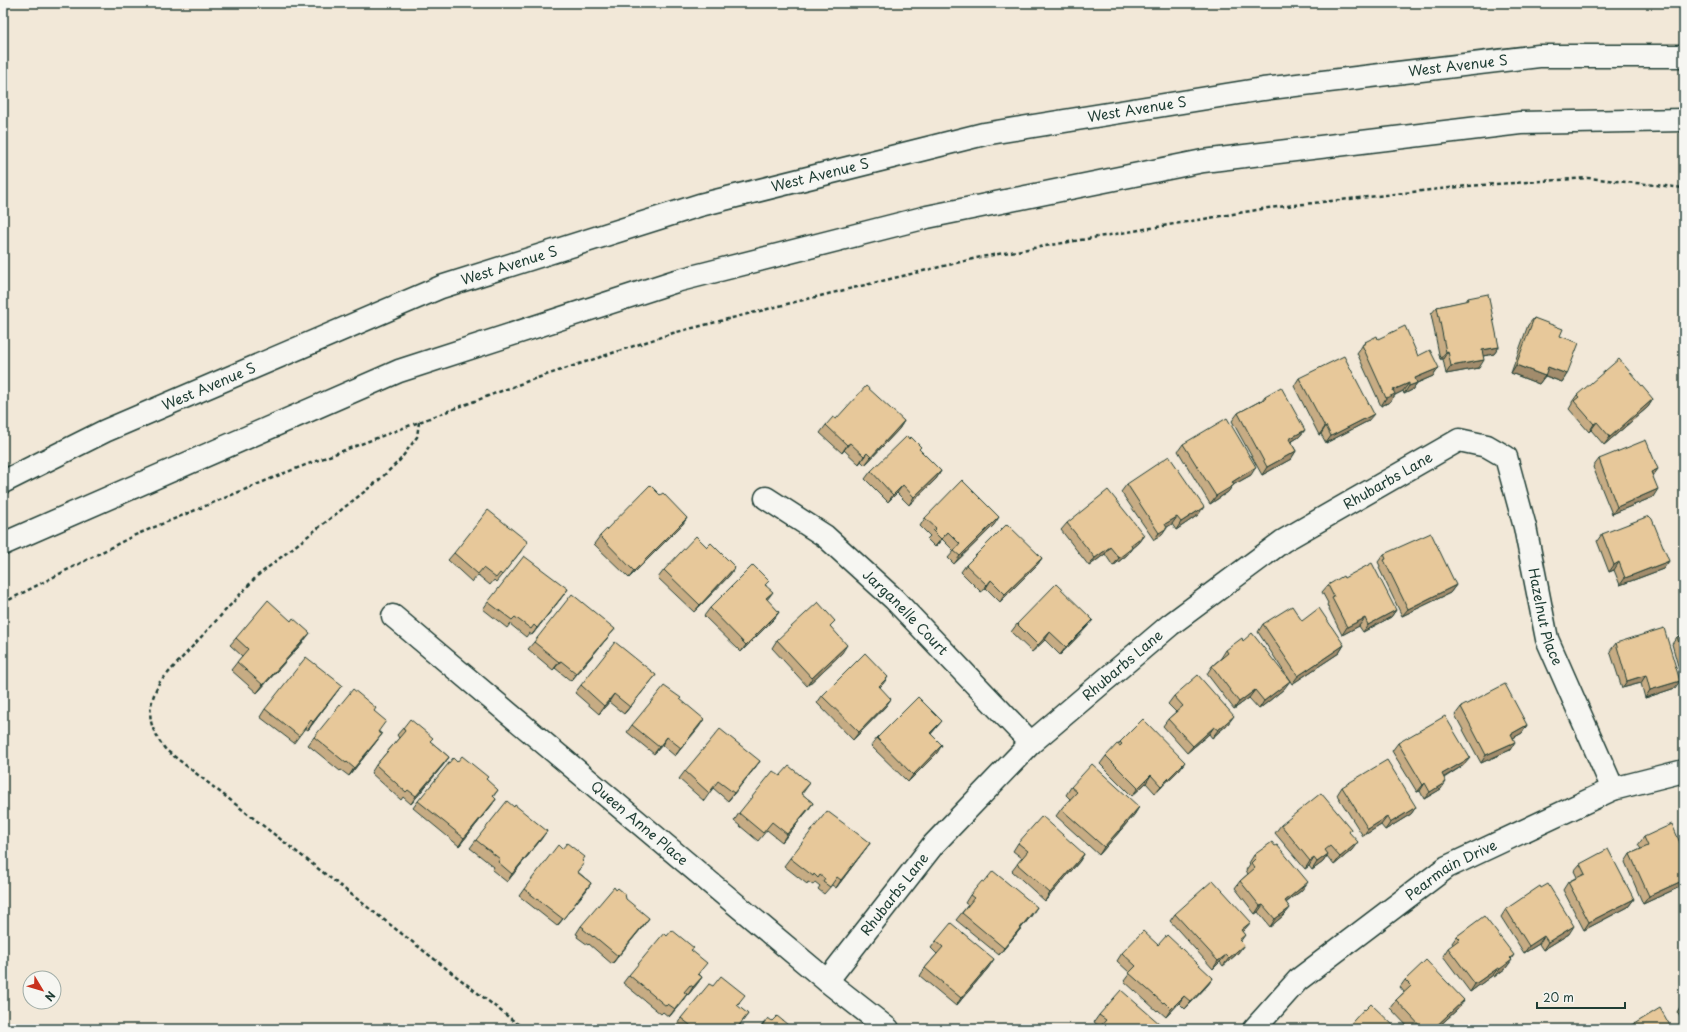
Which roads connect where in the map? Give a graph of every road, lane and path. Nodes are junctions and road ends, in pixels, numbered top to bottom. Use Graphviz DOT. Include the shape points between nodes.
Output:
graph roads {
  1 [pos="1684,56"];
  2 [pos="1684,120"];
  3 [pos="1684,188"];
  4 [pos="419,422"];
  5 [pos="1487,446"];
  6 [pos="3,482"];
  7 [pos="766,498"];
  8 [pos="3,544"];
  9 [pos="3,603"];
  10 [pos="393,616"];
  11 [pos="1031,743"];
  12 [pos="1684,771"];
  13 [pos="1613,789"];
  14 [pos="827,981"];
  15 [pos="524,1029"];
  16 [pos="888,1029"];
  17 [pos="1254,1029"];
  1 -- 6 [label="street, West Avenue S" via="1539,56 1263,89 984,134 700,205 441,287 105,431"];
  2 -- 8 [label="street" via="1520,123 1203,161 927,217 676,281 399,371"];
  3 -- 4 [label="path" via="1588,178 1467,186 1268,208 981,257 673,333 528,380"];
  4 -- 9 [label="path" via="287,472 133,536"];
  4 -- 15 [label="path" via="417,437 400,460 378,481 257,576 159,683 149,712 151,724 155,736 166,750"];
  5 -- 11 [label="street, Rhubarbs Lane" via="1459,440 1283,542 1170,625"];
  5 -- 13 [label="street, Hazelnut Place" via="1506,457 1526,527 1548,639"];
  7 -- 11 [label="street, Jarganelle Court" via="825,536 894,598"];
  10 -- 14 [label="street, Queen Anne Place"];
  11 -- 14 [label="street, Rhubarbs Lane" via="932,845"];
  12 -- 13 [label="street, Pearmain Drive"];
  13 -- 17 [label="street, Pearmain Drive" via="1448,867 1298,980"];
  14 -- 16 [label="street, Queen Anne Place"];
}
